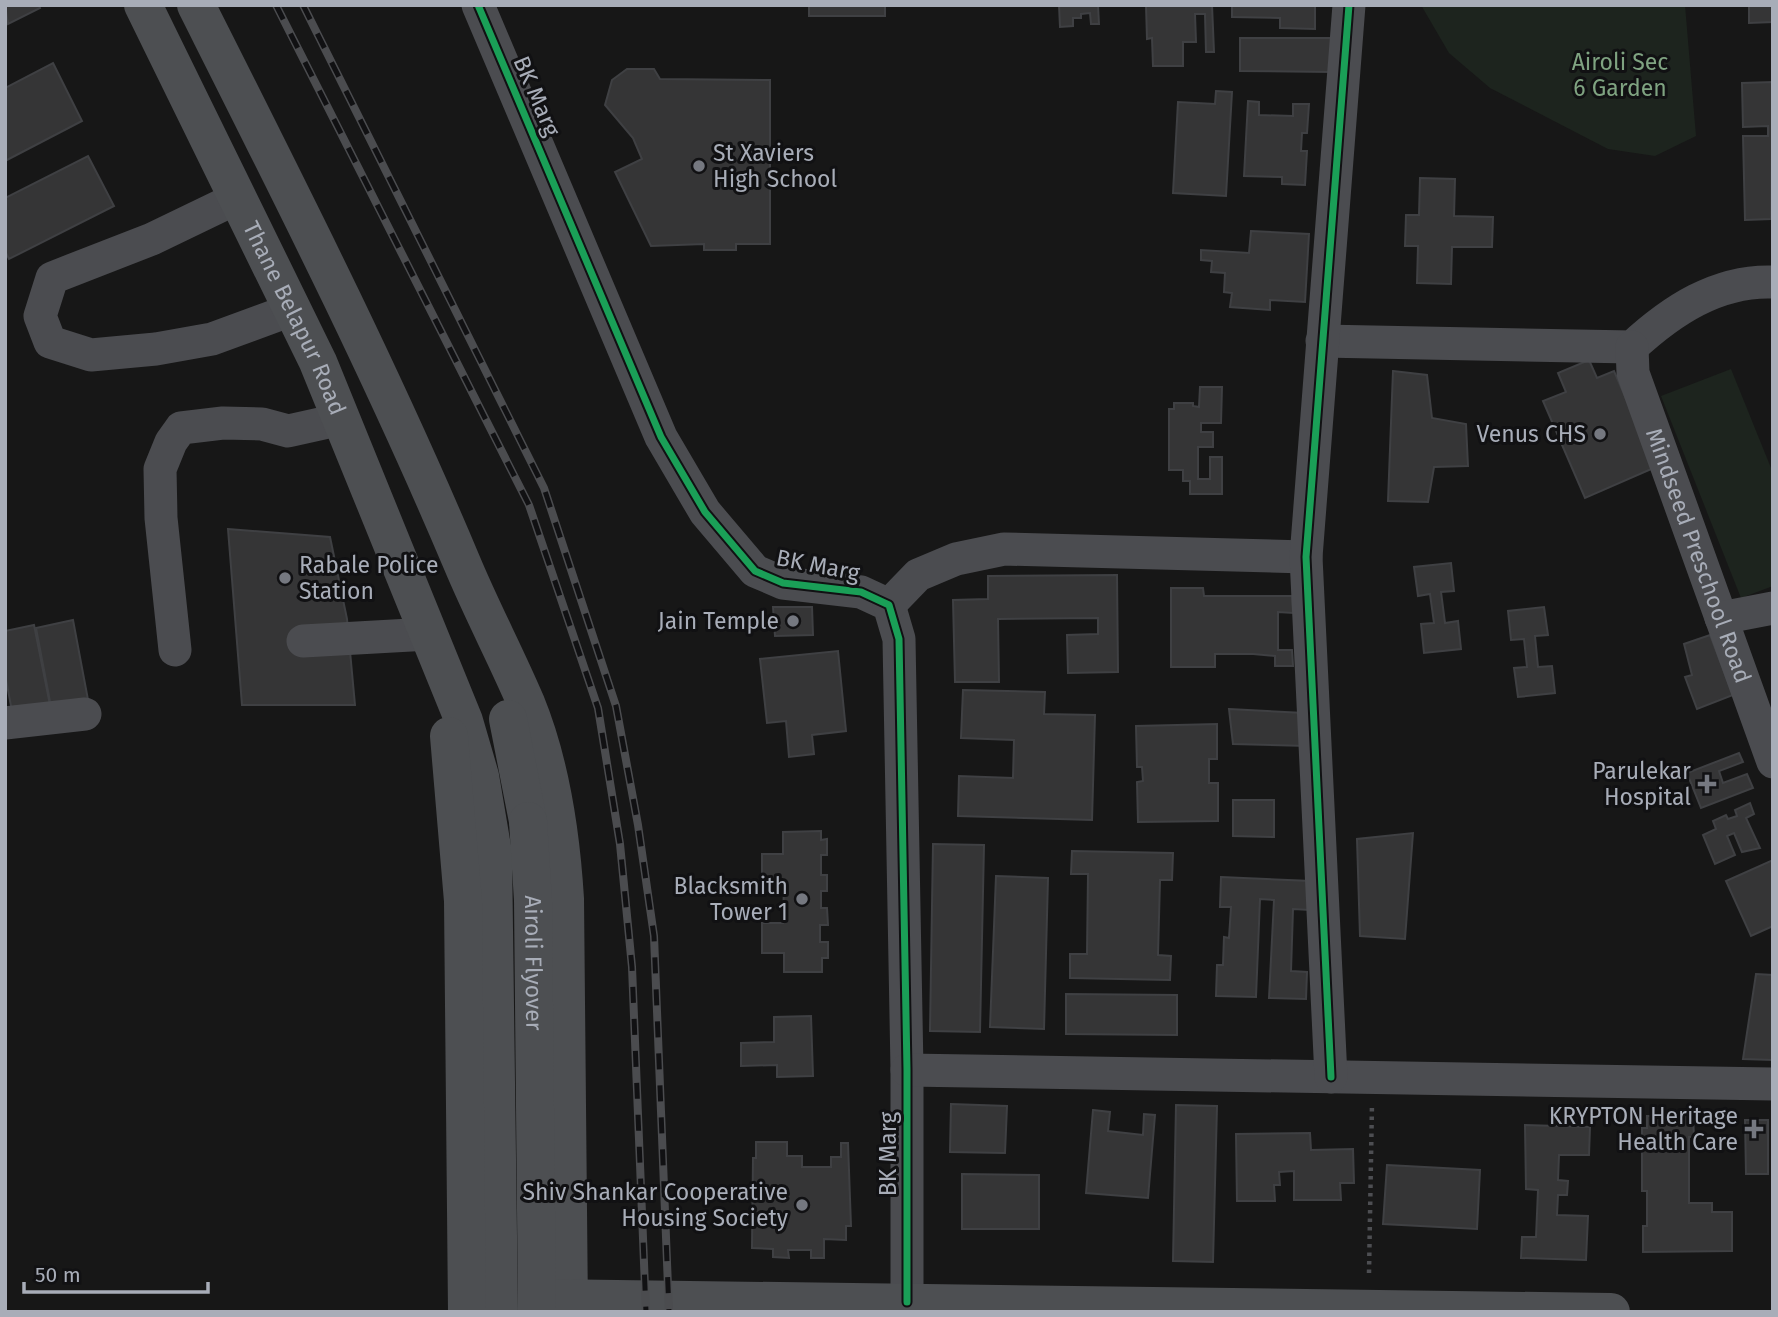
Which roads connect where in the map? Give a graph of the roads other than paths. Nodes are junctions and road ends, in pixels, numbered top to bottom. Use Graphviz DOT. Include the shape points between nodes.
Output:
graph roads {
  1 [pos="143,5"];
  2 [pos="196,5"];
  3 [pos="478,5"];
  4 [pos="1349,5"];
  5 [pos="237,198"];
  6 [pos="1773,282"];
  7 [pos="291,310"];
  8 [pos="1322,341"];
  9 [pos="1632,347"];
  10 [pos="342,419"];
  11 [pos="1306,557"];
  12 [pos="889,605"];
  13 [pos="1773,607"];
  14 [pos="485,618"];
  15 [pos="1721,618"];
  16 [pos="429,636"];
  17 [pos="303,641"];
  18 [pos="175,650"];
  19 [pos="85,714"];
  20 [pos="5,723"];
  21 [pos="1773,762"];
  22 [pos="907,1070"];
  23 [pos="1331,1077"];
  24 [pos="1773,1084"];
  25 [pos="489,1307"];
  26 [pos="558,1307"];
  27 [pos="907,1307"];
  28 [pos="1611,1312"];
  1 -- 5 [label="main road, Thane Belapur Road"];
  2 -- 14 [label="main road" via="363,338"];
  3 -- 12 [label="street, BK Marg" via="661,437 705,512 755,571 783,583 861,592"];
  4 -- 8 [label="street"];
  5 -- 7 [label="main road, Thane Belapur Road"];
  5 -- 7 [label="street" via="152,239 52,278 40,316 50,342 91,355 156,349 212,339"];
  6 -- 9 [label="street" via="1734,285 1693,301"];
  7 -- 10 [label="main road, Thane Belapur Road"];
  8 -- 9 [label="street"];
  8 -- 11 [label="street"];
  9 -- 15 [label="street, Mindseed Preschool Road" via="1633,373"];
  10 -- 16 [label="main road, Thane Belapur Road"];
  10 -- 18 [label="street" via="288,431 262,424 181,428 160,469"];
  11 -- 12 [label="street" via="1004,549 956,559 918,575"];
  11 -- 23 [label="street"];
  12 -- 22 [label="street, BK Marg" via="899,639"];
  13 -- 15 [label="street"];
  14 -- 26 [label="main road, Airoli Flyover, bridge" via="528,821"];
  14 -- 26 [label="main road" via="527,704 562,848"];
  15 -- 21 [label="street, Mindseed Preschool Road"];
  16 -- 17 [label="street"];
  16 -- 25 [label="main road" via="448,725 459,827"];
  16 -- 25 [label="main road" via="464,721 494,853"];
  19 -- 20 [label="street"];
  22 -- 23 [label="street"];
  22 -- 27 [label="street, BK Marg"];
  23 -- 24 [label="street"];
  25 -- 26 [label="main road"];
  26 -- 27 [label="main road"];
  27 -- 28 [label="main road"];
}
